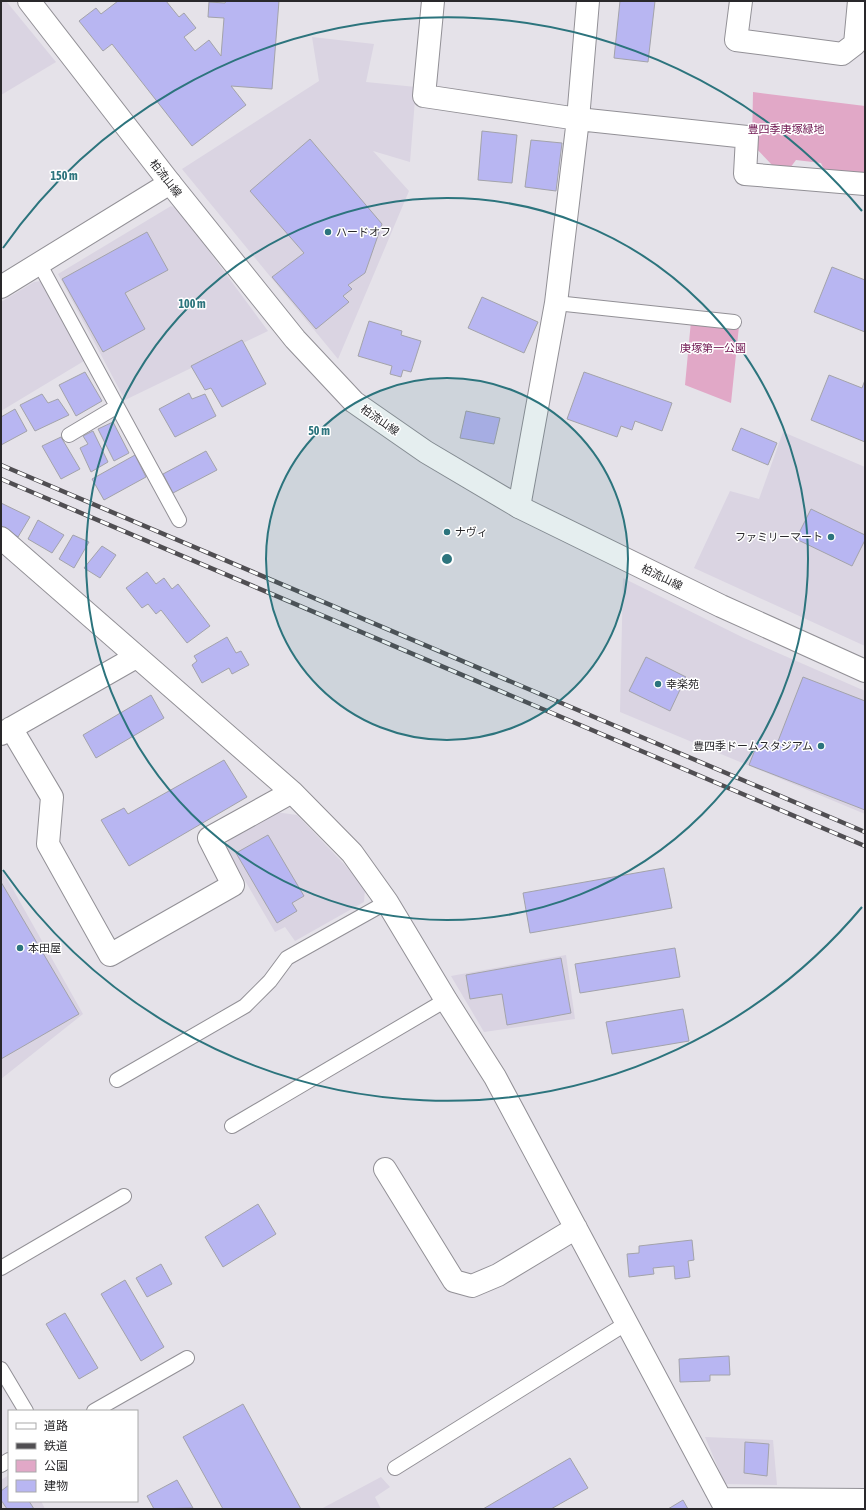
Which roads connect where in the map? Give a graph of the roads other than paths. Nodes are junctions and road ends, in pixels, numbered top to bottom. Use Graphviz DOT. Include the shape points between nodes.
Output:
graph roads {
  1 [pos="29,1"];
  2 [pos="433,1"];
  3 [pos="588,1"];
  4 [pos="741,1"];
  5 [pos="858,1"];
  6 [pos="578,119"];
  7 [pos="170,183"];
  8 [pos="865,184"];
  9 [pos="39,264"];
  10 [pos="1,287"];
  11 [pos="556,303"];
  12 [pos="734,322"];
  13 [pos="116,407"];
  14 [pos="69,435"];
  15 [pos="519,507"];
  16 [pos="179,520"];
  17 [pos="1,538"];
  18 [pos="136,657"];
  19 [pos="865,671"];
  20 [pos="6,731"];
  21 [pos="292,792"];
  22 [pos="387,902"];
  23 [pos="446,1000"];
  24 [pos="117,1080"];
  25 [pos="232,1126"];
  26 [pos="385,1169"];
  27 [pos="124,1196"];
  28 [pos="576,1228"];
  29 [pos="1,1268"];
  30 [pos="627,1323"];
  31 [pos="187,1358"];
  32 [pos="1,1369"];
  33 [pos="25,1410"];
  34 [pos="96,1410"];
  35 [pos="395,1468"];
  36 [pos="865,1500"];
  37 [pos="723,1504"];
  1 -- 7 [label="street, 柏流山線"];
  2 -- 6 [label="street" via="424,96"];
  3 -- 6 [label="street"];
  4 -- 5 [label="street" via="736,40 842,54 855,44"];
  6 -- 8 [label="street" via="747,137 745,174"];
  6 -- 11 [label="street"];
  7 -- 9 [label="street"];
  7 -- 15 [label="street, 柏流山線" via="294,340 354,402 426,452"];
  9 -- 10 [label="street"];
  9 -- 13 [label="lane"];
  11 -- 12 [label="lane"];
  11 -- 15 [label="street"];
  13 -- 14 [label="lane"];
  13 -- 16 [label="lane"];
  15 -- 19 [label="street, 柏流山線" via="721,606"];
  17 -- 18 [label="street"];
  18 -- 20 [label="street"];
  18 -- 21 [label="street"];
  20 -- 21 [label="street" via="52,797 48,844 110,955 233,885 209,838"];
  21 -- 22 [label="street" via="352,854"];
  22 -- 23 [label="street"];
  22 -- 24 [label="lane" via="287,958 270,981 245,1006"];
  23 -- 25 [label="lane"];
  23 -- 28 [label="street" via="495,1077"];
  26 -- 28 [label="street" via="454,1281 472,1286 498,1275"];
  27 -- 29 [label="lane"];
  28 -- 30 [label="street"];
  30 -- 35 [label="lane"];
  30 -- 37 [label="street"];
  31 -- 34 [label="lane"];
  32 -- 33 [label="lane"];
  36 -- 37 [label="street"];
}
